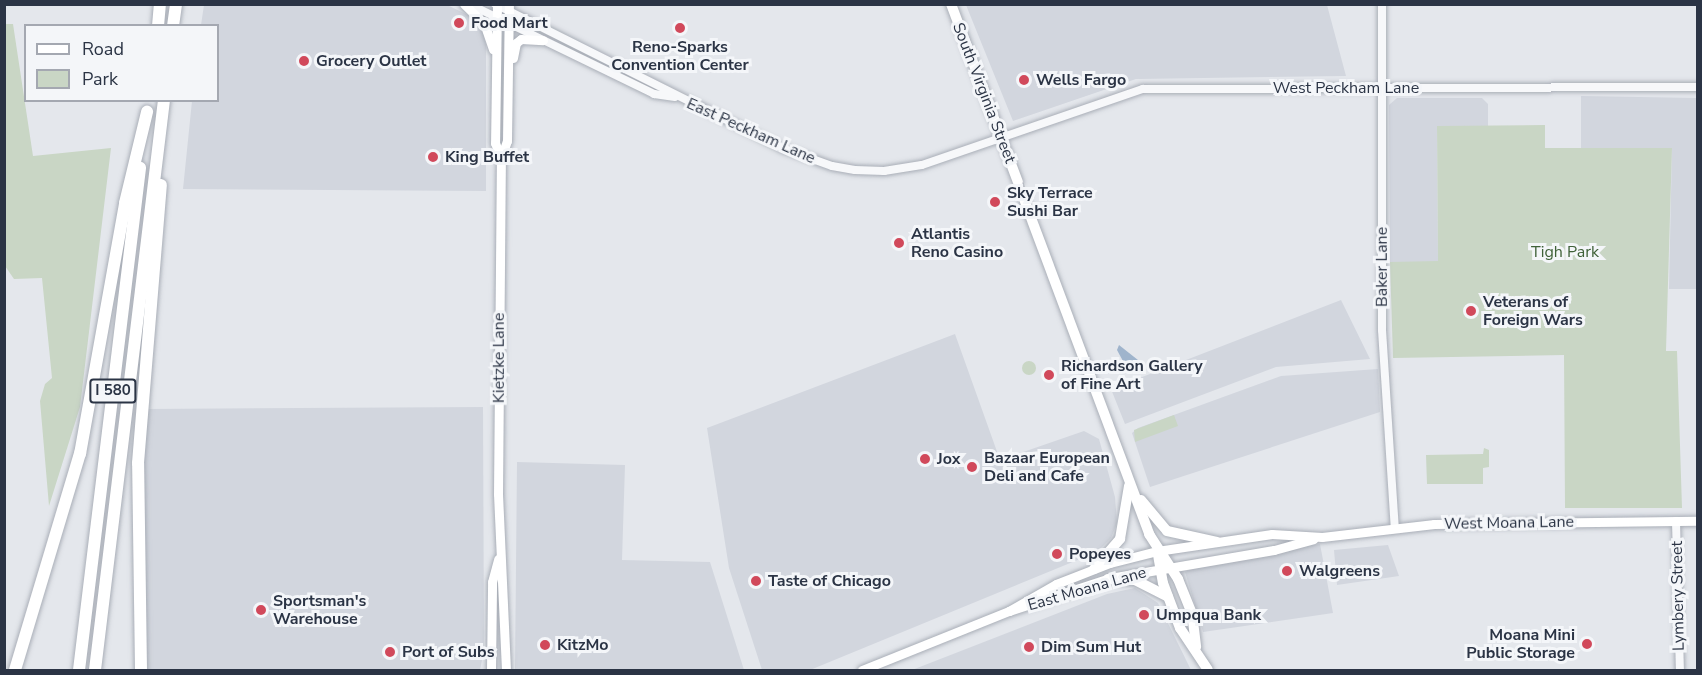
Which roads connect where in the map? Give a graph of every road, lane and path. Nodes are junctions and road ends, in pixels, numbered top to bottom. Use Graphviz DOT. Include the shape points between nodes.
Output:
graph roads {
  1 [pos="160,4"];
  2 [pos="176,4"];
  3 [pos="464,4"];
  4 [pos="469,4"];
  5 [pos="951,4"];
  6 [pos="1382,4"];
  7 [pos="496,5"];
  8 [pos="509,8"];
  9 [pos="496,18"];
  10 [pos="158,24"];
  11 [pos="173,24"];
  12 [pos="508,24"];
  13 [pos="543,40"];
  14 [pos="496,60"];
  15 [pos="1698,87"];
  16 [pos="1382,89"];
  17 [pos="675,98"];
  18 [pos="507,99"];
  19 [pos="148,106"];
  20 [pos="163,106"];
  21 [pos="1002,139"];
  22 [pos="501,158"];
  23 [pos="1018,182"];
  24 [pos="1024,199"];
  25 [pos="1130,482"];
  26 [pos="1676,521"];
  27 [pos="1698,521"];
  28 [pos="1395,529"];
  29 [pos="1322,537"];
  30 [pos="1216,542"];
  31 [pos="1157,551"];
  32 [pos="498,559"];
  33 [pos="1164,567"];
  34 [pos="1094,569"];
  35 [pos="1107,579"];
  36 [pos="1168,597"];
  37 [pos="1010,611"];
  38 [pos="25,632"];
  39 [pos="1196,646"];
  40 [pos="492,648"];
  41 [pos="9,670"];
  42 [pos="15,670"];
  43 [pos="79,670"];
  44 [pos="95,670"];
  45 [pos="141,670"];
  46 [pos="485,670"];
  47 [pos="491,670"];
  48 [pos="506,670"];
  49 [pos="862,670"];
  50 [pos="1208,670"];
  51 [pos="1680,670"];
  1 -- 10 [label="highway"];
  2 -- 11 [label="highway"];
  3 -- 14 [label="main road" via="484,23"];
  4 -- 9 [label="street, East Peckham Lane"];
  5 -- 21 [label="main road, South Virginia Street"];
  6 -- 16 [label="street, Baker Lane"];
  7 -- 8 [label="street, East Peckham Lane"];
  7 -- 9 [label="main road, Kietzke Lane"];
  8 -- 12 [label="main road, Kietzke Lane"];
  8 -- 17 [label="street, East Peckham Lane" via="659,84"];
  9 -- 12 [label="street, East Peckham Lane"];
  9 -- 14 [label="main road, Kietzke Lane"];
  12 -- 13 [label="street, East Peckham Lane"];
  12 -- 18 [label="main road, Kietzke Lane"];
  13 -- 17 [label="street, East Peckham Lane" via="654,94"];
  13 -- 18 [label="main road" via="527,38 516,43"];
  14 -- 22 [label="main road, Kietzke Lane" via="495,143"];
  15 -- 16 [label="street, West Peckham Lane"];
  16 -- 21 [label="street, West Peckham Lane" via="1143,89"];
  16 -- 28 [label="street, Baker Lane" via="1382,330"];
  17 -- 21 [label="street, East Peckham Lane" via="792,152 855,170 909,168"];
  18 -- 22 [label="main road, Kietzke Lane" via="506,147"];
  19 -- 38 [label="highway" via="125,202 84,437"];
  19 -- 43 [label="highway, I 580"];
  20 -- 44 [label="highway, I 580"];
  20 -- 45 [label="highway" via="160,219 138,463"];
  21 -- 23 [label="main road, South Virginia Street"];
  22 -- 32 [label="main road, Kietzke Lane"];
  24 -- 25 [label="main road"];
  25 -- 30 [label="main road" via="1151,515 1167,531"];
  25 -- 31 [label="main road"];
  25 -- 34 [label="main road" via="1120,539"];
  26 -- 27 [label="main road, West Moana Lane"];
  26 -- 28 [label="main road, West Moana Lane" via="1434,524"];
  26 -- 51 [label="street, Lymbery Street"];
  28 -- 29 [label="main road, West Moana Lane"];
  29 -- 30 [label="main road, West Moana Lane" via="1272,534"];
  29 -- 33 [label="main road, West Moana Lane" via="1274,550"];
  30 -- 31 [label="main road, West Moana Lane"];
  31 -- 33 [label="main road"];
  31 -- 34 [label="main road, East Moana Lane"];
  32 -- 40 [label="main road, Kietzke Lane" via="492,582"];
  32 -- 48 [label="main road, Kietzke Lane" via="505,583"];
  33 -- 35 [label="main road, East Moana Lane"];
  33 -- 36 [label="main road"];
  33 -- 39 [label="main road" via="1192,613"];
  34 -- 37 [label="main road, East Moana Lane" via="1056,584"];
  35 -- 36 [label="main road" via="1135,580"];
  35 -- 37 [label="main road, East Moana Lane"];
  36 -- 39 [label="main road" via="1180,628"];
  37 -- 49 [label="main road, East Moana Lane"];
  38 -- 41 [label="highway"];
  38 -- 42 [label="highway"];
  39 -- 50 [label="main road"];
  40 -- 46 [label="main road"];
  40 -- 47 [label="main road, Kietzke Lane"];
}
